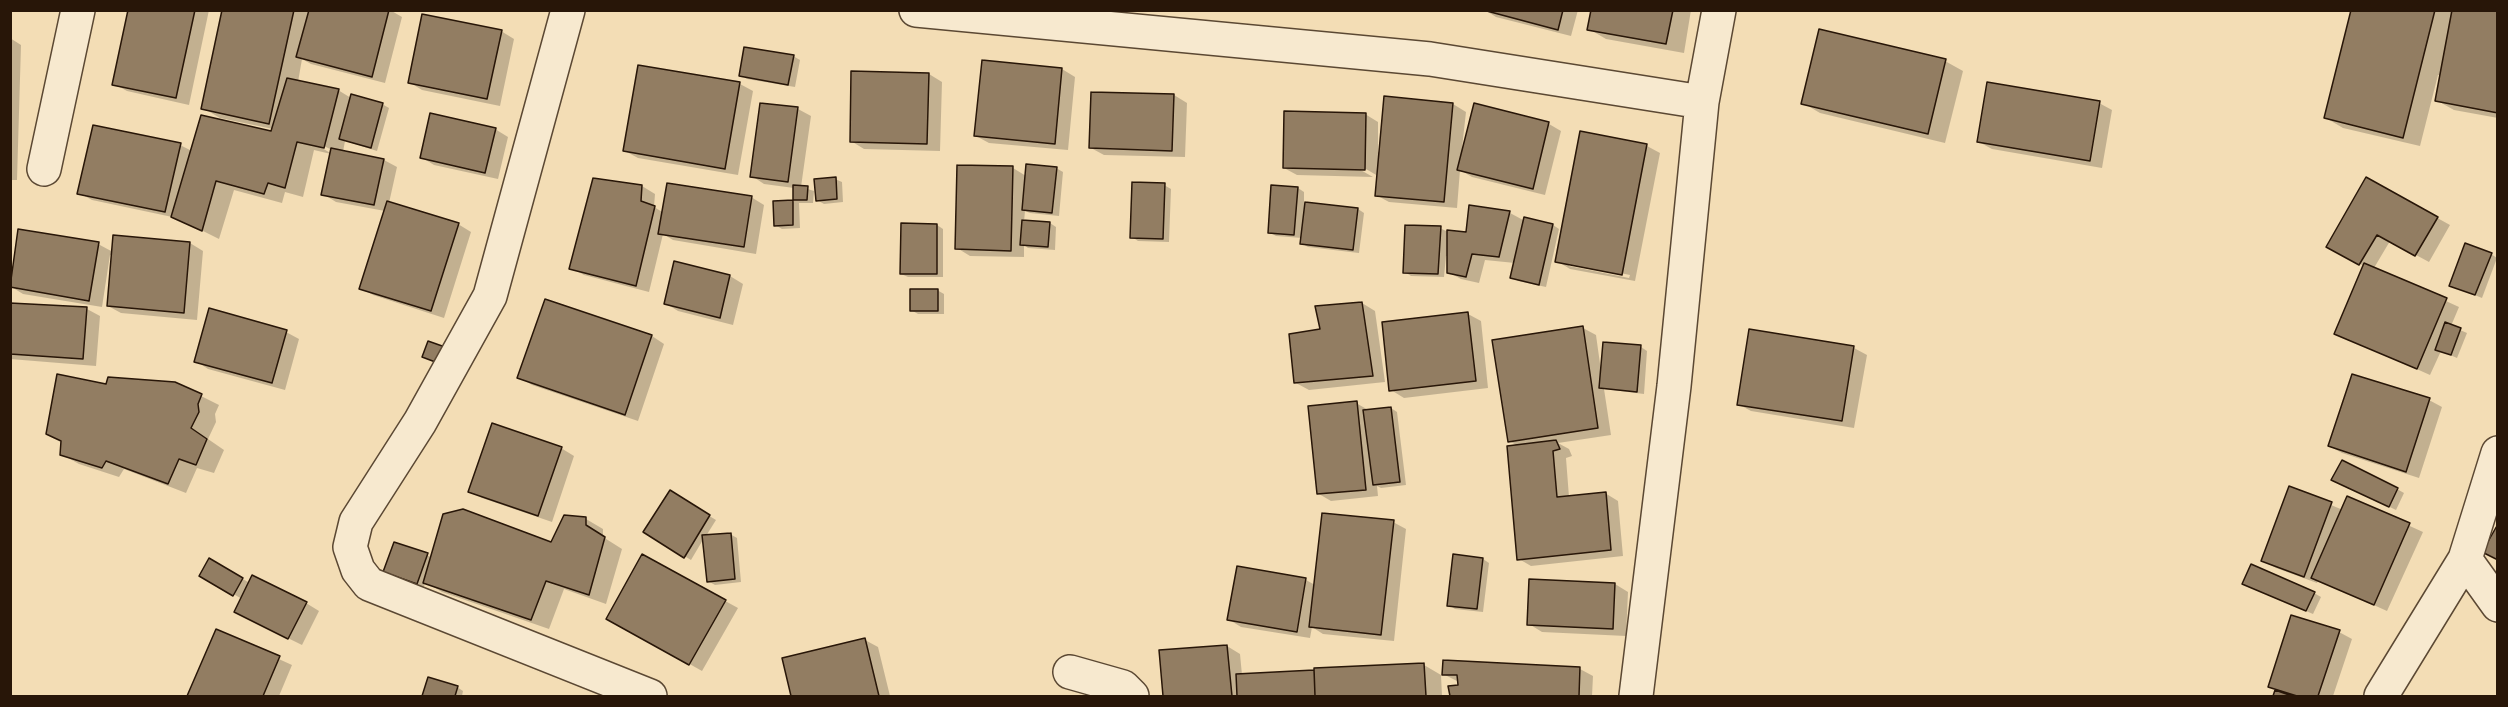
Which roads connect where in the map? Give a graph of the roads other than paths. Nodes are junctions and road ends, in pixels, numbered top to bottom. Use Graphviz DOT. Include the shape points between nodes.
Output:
graph roads {
  1 [pos="78,10"];
  2 [pos="567,10"];
  3 [pos="916,10"];
  4 [pos="1719,10"];
  5 [pos="1702,102"];
  6 [pos="44,169"];
  7 [pos="2498,453"];
  8 [pos="2465,558"];
  9 [pos="2498,605"];
  10 [pos="1071,672"];
  11 [pos="650,696"];
  12 [pos="1132,696"];
  13 [pos="1636,696"];
  14 [pos="2381,696"];
  1 -- 6 [label="street"];
  2 -- 11 [label="street" via="490,296 420,422 356,522 350,547 358,570 369,584"];
  3 -- 5 [label="street" via="1430,59"];
  4 -- 5 [label="street"];
  5 -- 13 [label="street" via="1674,386"];
  7 -- 8 [label="street"];
  8 -- 9 [label="street"];
  8 -- 14 [label="street"];
  10 -- 12 [label="street" via="1123,687"];
}
